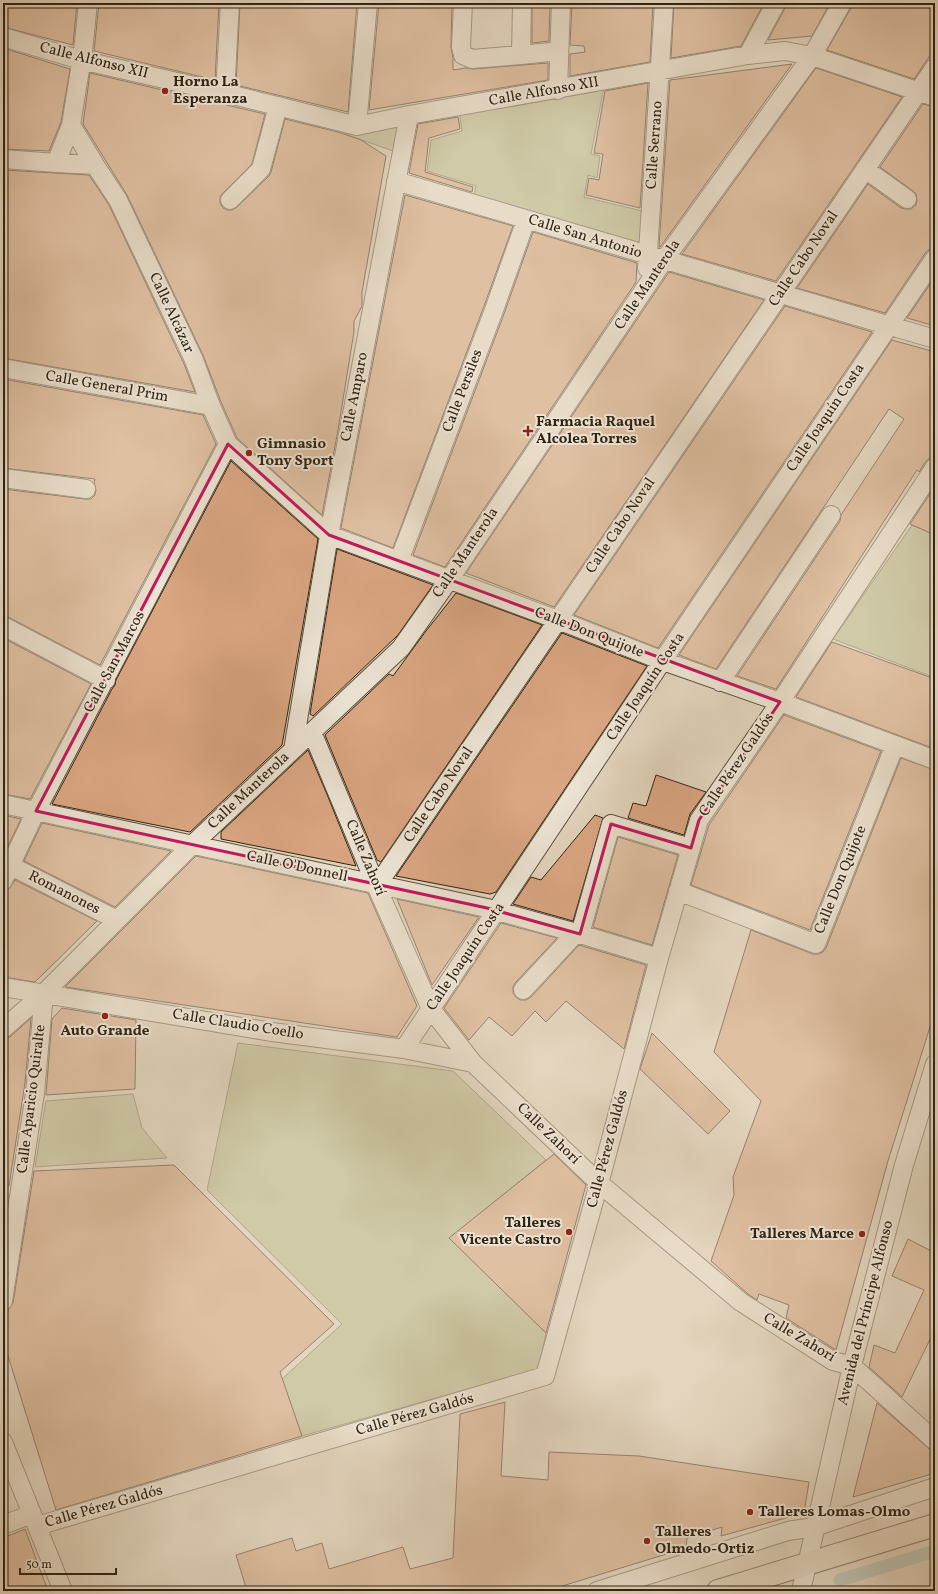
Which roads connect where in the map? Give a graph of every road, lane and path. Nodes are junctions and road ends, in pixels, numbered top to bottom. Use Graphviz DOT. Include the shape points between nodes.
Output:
graph roads {
  1 [pos="88,3"];
  2 [pos="230,3"];
  3 [pos="368,3"];
  4 [pos="462,3"];
  5 [pos="522,3"];
  6 [pos="561,3"];
  7 [pos="664,3"];
  8 [pos="776,3"];
  9 [pos="842,3"];
  10 [pos="3,37"];
  11 [pos="559,51"];
  12 [pos="521,55"];
  13 [pos="748,56"];
  14 [pos="812,56"];
  15 [pos="81,60"];
  16 [pos="935,67"];
  17 [pos="660,72"];
  18 [pos="558,90"];
  19 [pos="225,93"];
  20 [pos="927,95"];
  21 [pos="278,106"];
  22 [pos="409,115"];
  23 [pos="71,125"];
  24 [pos="357,126"];
  25 [pos="3,159"];
  26 [pos="56,163"];
  27 [pos="95,165"];
  28 [pos="865,169"];
  29 [pos="396,181"];
  30 [pos="907,199"];
  31 [pos="230,200"];
  32 [pos="526,220"];
  33 [pos="656,258"];
  34 [pos="935,258"];
  35 [pos="780,294"];
  36 [pos="888,326"];
  37 [pos="935,339"];
  38 [pos="3,368"];
  39 [pos="211,406"];
  40 [pos="228,444"];
  41 [pos="935,467"];
  42 [pos="3,478"];
  43 [pos="86,489"];
  44 [pos="831,515"];
  45 [pos="329,535"];
  46 [pos="399,561"];
  47 [pos="449,580"];
  48 [pos="558,620"];
  49 [pos="3,626"];
  50 [pos="663,661"];
  51 [pos="106,680"];
  52 [pos="720,682"];
  53 [pos="780,702"];
  54 [pos="312,732"];
  55 [pos="895,745"];
  56 [pos="293,750"];
  57 [pos="935,760"];
  58 [pos="3,804"];
  59 [pos="36,811"];
  60 [pos="192,845"];
  61 [pos="691,848"];
  62 [pos="7,873"];
  63 [pos="377,884"];
  64 [pos="678,891"];
  65 [pos="497,910"];
  66 [pos="117,920"];
  67 [pos="578,933"];
  68 [pos="659,958"];
  69 [pos="3,987"];
  70 [pos="523,990"];
  71 [pos="44,993"];
  72 [pos="431,1009"];
  73 [pos="3,1029"];
  74 [pos="404,1049"];
  75 [pos="473,1063"];
  76 [pos="935,1064"];
  77 [pos="599,1183"];
  78 [pos="3,1301"];
  79 [pos="852,1366"];
  80 [pos="935,1441"];
  81 [pos="3,1442"];
  82 [pos="935,1487"];
  83 [pos="34,1520"];
  84 [pos="3,1525"];
  85 [pos="935,1525"];
  86 [pos="814,1527"];
  87 [pos="807,1564"];
  88 [pos="63,1591"];
  89 [pos="597,1591"];
  90 [pos="718,1591"];
  91 [pos="801,1591"];
  1 -- 15 [label="street"];
  2 -- 19 [label="street"];
  3 -- 24 [label="street"];
  4 -- 12 [label="street" via="463,55 472,59"];
  5 -- 12 [label="street"];
  6 -- 11 [label="street"];
  7 -- 17 [label="street, Calle Serrano"];
  8 -- 13 [label="street"];
  9 -- 14 [label="street, Calle Manterola"];
  10 -- 15 [label="street, Calle Alfonso XII"];
  11 -- 12 [label="street"];
  11 -- 18 [label="street"];
  13 -- 14 [label="street, Calle Alfonso XII" via="785,51"];
  13 -- 17 [label="street, Calle Alfonso XII"];
  14 -- 20 [label="street, Calle Alfonso XII"];
  14 -- 33 [label="street, Calle Manterola"];
  15 -- 19 [label="street, Calle Alfonso XII"];
  15 -- 23 [label="street"];
  16 -- 20 [label="street, Calle Cabo Noval"];
  17 -- 18 [label="street, Calle Alfonso XII"];
  17 -- 33 [label="street, Calle Serrano"];
  18 -- 22 [label="street, Calle Alfonso XII"];
  19 -- 21 [label="street, Calle Alfonso XII"];
  20 -- 28 [label="street, Calle Cabo Noval"];
  21 -- 24 [label="street, Calle Alfonso XII"];
  21 -- 31 [label="street" via="261,169"];
  22 -- 24 [label="street, Calle Alfonso XII"];
  22 -- 29 [label="street, Calle Amparo"];
  23 -- 26 [label="street"];
  23 -- 27 [label="street, Calle Alcázar"];
  25 -- 26 [label="street"];
  26 -- 27 [label="street"];
  27 -- 39 [label="street, Calle Alcázar" via="118,200 194,360"];
  28 -- 30 [label="street"];
  28 -- 35 [label="street, Calle Cabo Noval"];
  29 -- 32 [label="street, Calle San Antonio"];
  29 -- 45 [label="street, Calle Amparo"];
  32 -- 33 [label="street, Calle San Antonio"];
  32 -- 46 [label="street, Calle Persiles"];
  33 -- 35 [label="street, Calle San Antonio"];
  33 -- 47 [label="street, Calle Manterola" via="646,286"];
  34 -- 36 [label="street, Calle Joaquín Costa"];
  35 -- 36 [label="street, Calle San Antonio"];
  35 -- 48 [label="street, Calle Cabo Noval"];
  36 -- 37 [label="street, Calle San Antonio"];
  36 -- 50 [label="street, Calle Joaquín Costa"];
  38 -- 39 [label="street, Calle General Prim"];
  39 -- 40 [label="street, Calle Alcázar"];
  40 -- 45 [label="street, Calle Alcázar"];
  40 -- 51 [label="street, Calle San Marcos"];
  41 -- 53 [label="street, Calle Pérez Galdós"];
  42 -- 43 [label="street"];
  44 -- 52 [label="street"];
  45 -- 46 [label="street, Calle Don Quijote"];
  45 -- 56 [label="street, Calle Amparo"];
  46 -- 47 [label="street, Calle Don Quijote"];
  47 -- 48 [label="street, Calle Don Quijote"];
  47 -- 54 [label="street, Calle Manterola" via="401,648"];
  48 -- 50 [label="street, Calle Don Quijote"];
  48 -- 63 [label="street, Calle Cabo Noval"];
  49 -- 51 [label="street"];
  50 -- 52 [label="street, Calle Don Quijote"];
  50 -- 65 [label="street, Calle Joaquín Costa"];
  51 -- 59 [label="street, Calle San Marcos"];
  52 -- 53 [label="street, Calle Don Quijote"];
  53 -- 55 [label="street, Calle Don Quijote"];
  53 -- 61 [label="street, Calle Pérez Galdós" via="699,820"];
  54 -- 56 [label="street, Calle Manterola"];
  54 -- 63 [label="street, Calle Zahorí"];
  55 -- 57 [label="street, Calle Don Quijote"];
  55 -- 64 [label="street, Calle Don Quijote" via="816,944"];
  56 -- 60 [label="street, Calle Manterola"];
  58 -- 59 [label="street, Calle O'Donnell"];
  59 -- 60 [label="street, Calle O'Donnell"];
  59 -- 62 [label="street, Calle San Marcos"];
  60 -- 63 [label="street, Calle O'Donnell"];
  60 -- 66 [label="street, Calle Manterola"];
  61 -- 64 [label="street, Calle Pérez Galdós"];
  61 -- 67 [label="street" via="611,824"];
  62 -- 66 [label="street, Romanones"];
  63 -- 65 [label="street, Calle O'Donnell"];
  63 -- 72 [label="street, Calle Zahorí"];
  64 -- 68 [label="street, Calle Pérez Galdós"];
  65 -- 67 [label="street, Calle O'Donnell"];
  65 -- 72 [label="street, Calle Joaquín Costa"];
  66 -- 71 [label="street, Calle Manterola"];
  67 -- 68 [label="street, Calle O'Donnell"];
  67 -- 70 [label="street"];
  68 -- 77 [label="street, Calle Pérez Galdós"];
  69 -- 71 [label="street, Calle Claudio Coello"];
  71 -- 73 [label="street, Calle Manterola"];
  71 -- 74 [label="street, Calle Claudio Coello" via="272,1032"];
  71 -- 78 [label="street, Calle Aparicio Quiralte" via="35,1093"];
  72 -- 74 [label="street, Calle Joaquín Costa"];
  72 -- 75 [label="street, Calle Zahorí"];
  74 -- 75 [label="street, Calle Claudio Coello"];
  75 -- 77 [label="street, Calle Zahorí"];
  76 -- 79 [label="street, Avenida del Príncipe Alfonso" via="904,1165"];
  77 -- 79 [label="street, Calle Zahorí" via="741,1302 833,1361"];
  77 -- 83 [label="street, Calle Pérez Galdós" via="545,1376"];
  79 -- 80 [label="street, Calle Zahorí"];
  79 -- 86 [label="street, Avenida del Príncipe Alfonso"];
  81 -- 83 [label="street"];
  82 -- 86 [label="street"];
  83 -- 84 [label="street"];
  83 -- 88 [label="street"];
  85 -- 87 [label="highway"];
  86 -- 87 [label="street, Avenida del Príncipe Alfonso"];
  86 -- 89 [label="street" via="788,1531"];
  87 -- 90 [label="highway"];
  87 -- 91 [label="street, Avenida del Príncipe Alfonso"];
}
